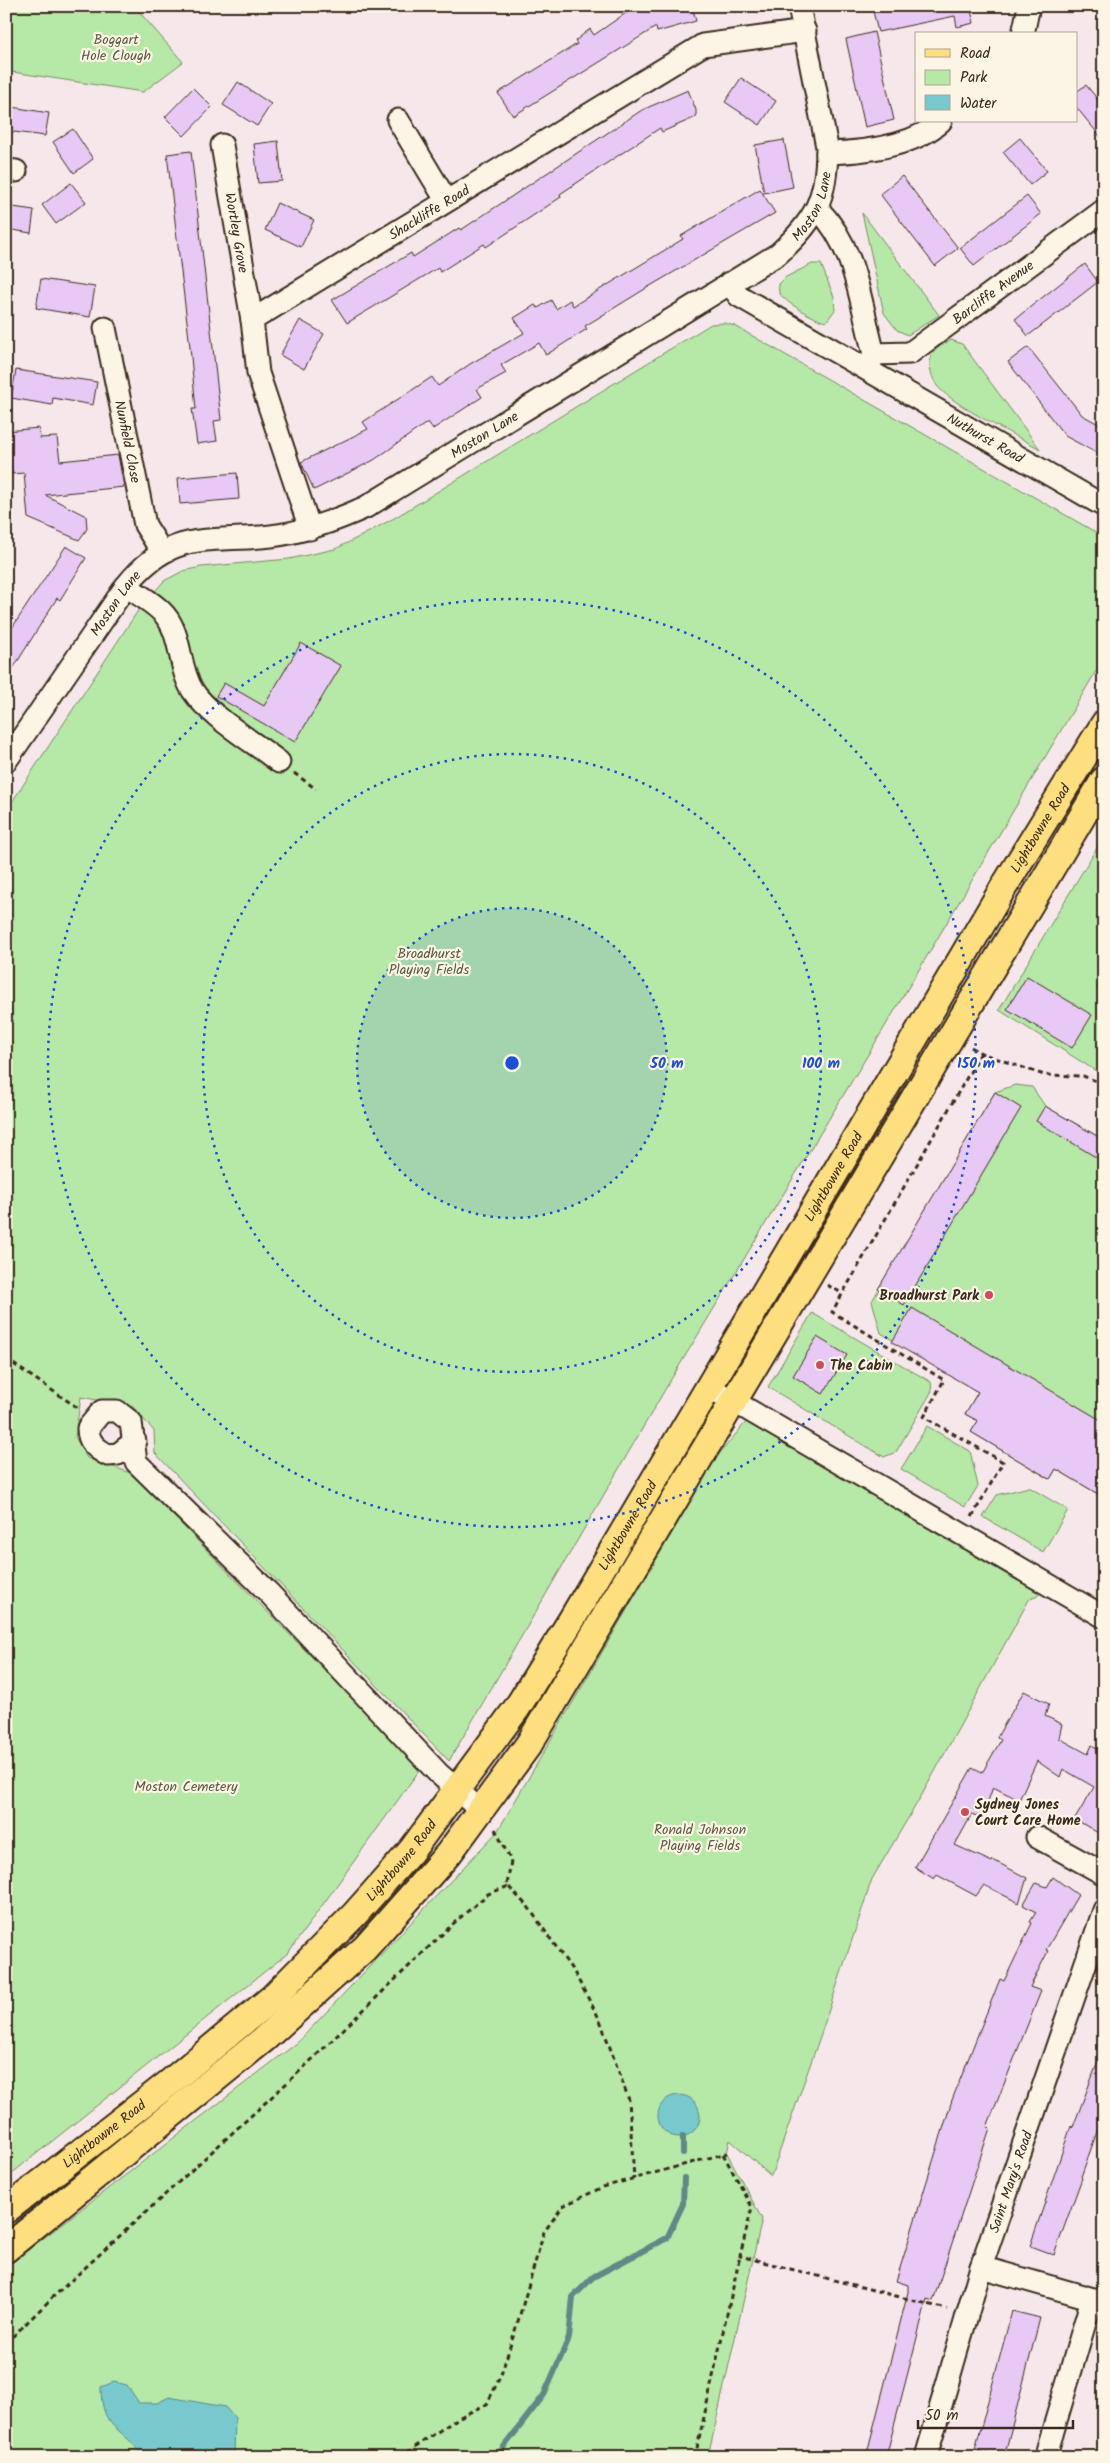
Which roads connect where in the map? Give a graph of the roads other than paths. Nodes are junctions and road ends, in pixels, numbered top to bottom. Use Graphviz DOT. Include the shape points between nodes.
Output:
graph roads {
  1 [pos="800,6"];
  2 [pos="1029,6"];
  3 [pos="805,31"];
  4 [pos="1023,32"];
  5 [pos="398,120"];
  6 [pos="940,122"];
  7 [pos="222,145"];
  8 [pos="828,153"];
  9 [pos="446,200"];
  10 [pos="818,209"];
  11 [pos="1104,210"];
  12 [pos="729,283"];
  13 [pos="252,320"];
  14 [pos="105,328"];
  15 [pos="871,362"];
  16 [pos="1104,506"];
  17 [pos="310,528"];
  18 [pos="162,552"];
  19 [pos="126,586"];
  20 [pos="1104,724"];
  21 [pos="6,761"];
  22 [pos="279,762"];
  23 [pos="1104,780"];
  24 [pos="709,1387"];
  25 [pos="732,1400"];
  26 [pos="127,1458"];
  27 [pos="1104,1617"];
  28 [pos="455,1790"];
  29 [pos="481,1811"];
  30 [pos="1037,1837"];
  31 [pos="1104,1874"];
  32 [pos="1104,1910"];
  33 [pos="357,1912"];
  34 [pos="377,1934"];
  35 [pos="6,2210"];
  36 [pos="6,2249"];
  37 [pos="981,2267"];
  38 [pos="1098,2300"];
  39 [pos="1047,2451"];
  40 [pos="926,2457"];
  1 -- 3 [label="street, Moston Lane"];
  2 -- 4 [label="street"];
  3 -- 8 [label="street, Moston Lane"];
  3 -- 9 [label="street, Shackliffe Road" via="703,45"];
  5 -- 9 [label="street"];
  6 -- 8 [label="street" via="918,138 856,152"];
  7 -- 13 [label="street, Wortley Grove"];
  8 -- 10 [label="street, Moston Lane" via="826,180"];
  9 -- 13 [label="street, Shackliffe Road"];
  10 -- 12 [label="street, Moston Lane" via="800,235 778,254"];
  10 -- 15 [label="street" via="832,223 845,246 855,276"];
  11 -- 15 [label="street, Barcliffe Avenue" via="910,353"];
  12 -- 15 [label="street, Nuthurst Road" via="739,296"];
  12 -- 17 [label="street, Moston Lane" via="366,507"];
  13 -- 17 [label="street" via="258,373"];
  14 -- 18 [label="street, Nunfield Close" via="145,525"];
  15 -- 16 [label="street, Nuthurst Road"];
  17 -- 18 [label="street, Moston Lane" via="271,536 195,540"];
  18 -- 19 [label="street, Moston Lane" via="143,566"];
  19 -- 21 [label="street, Moston Lane"];
  19 -- 22 [label="street" via="161,611 172,627 186,678 194,693 212,711"];
  20 -- 24 [label="main road, Lightbowne Road" via="1005,885"];
  23 -- 25 [label="main road, Lightbowne Road"];
  24 -- 25 [label="street"];
  24 -- 28 [label="main road, Lightbowne Road" via="517,1708"];
  25 -- 27 [label="street"];
  25 -- 29 [label="main road, Lightbowne Road" via="529,1744"];
  26 -- 26 [label="street" via="135,1441 131,1422 117,1411 102,1411 88,1428 88,1438 100,1452"];
  26 -- 28 [label="street" via="269,1593"];
  28 -- 29 [label="street"];
  28 -- 33 [label="main road, Lightbowne Road" via="410,1851"];
  29 -- 34 [label="main road, Lightbowne Road" via="450,1853"];
  30 -- 31 [label="street"];
  32 -- 37 [label="street, Saint Mary's Road"];
  33 -- 34 [label="street"];
  33 -- 35 [label="main road, Lightbowne Road" via="273,1997 169,2084"];
  34 -- 36 [label="main road, Lightbowne Road" via="264,2039"];
  37 -- 38 [label="street"];
  37 -- 40 [label="street, Saint Mary's Road"];
  38 -- 39 [label="street"];
}
